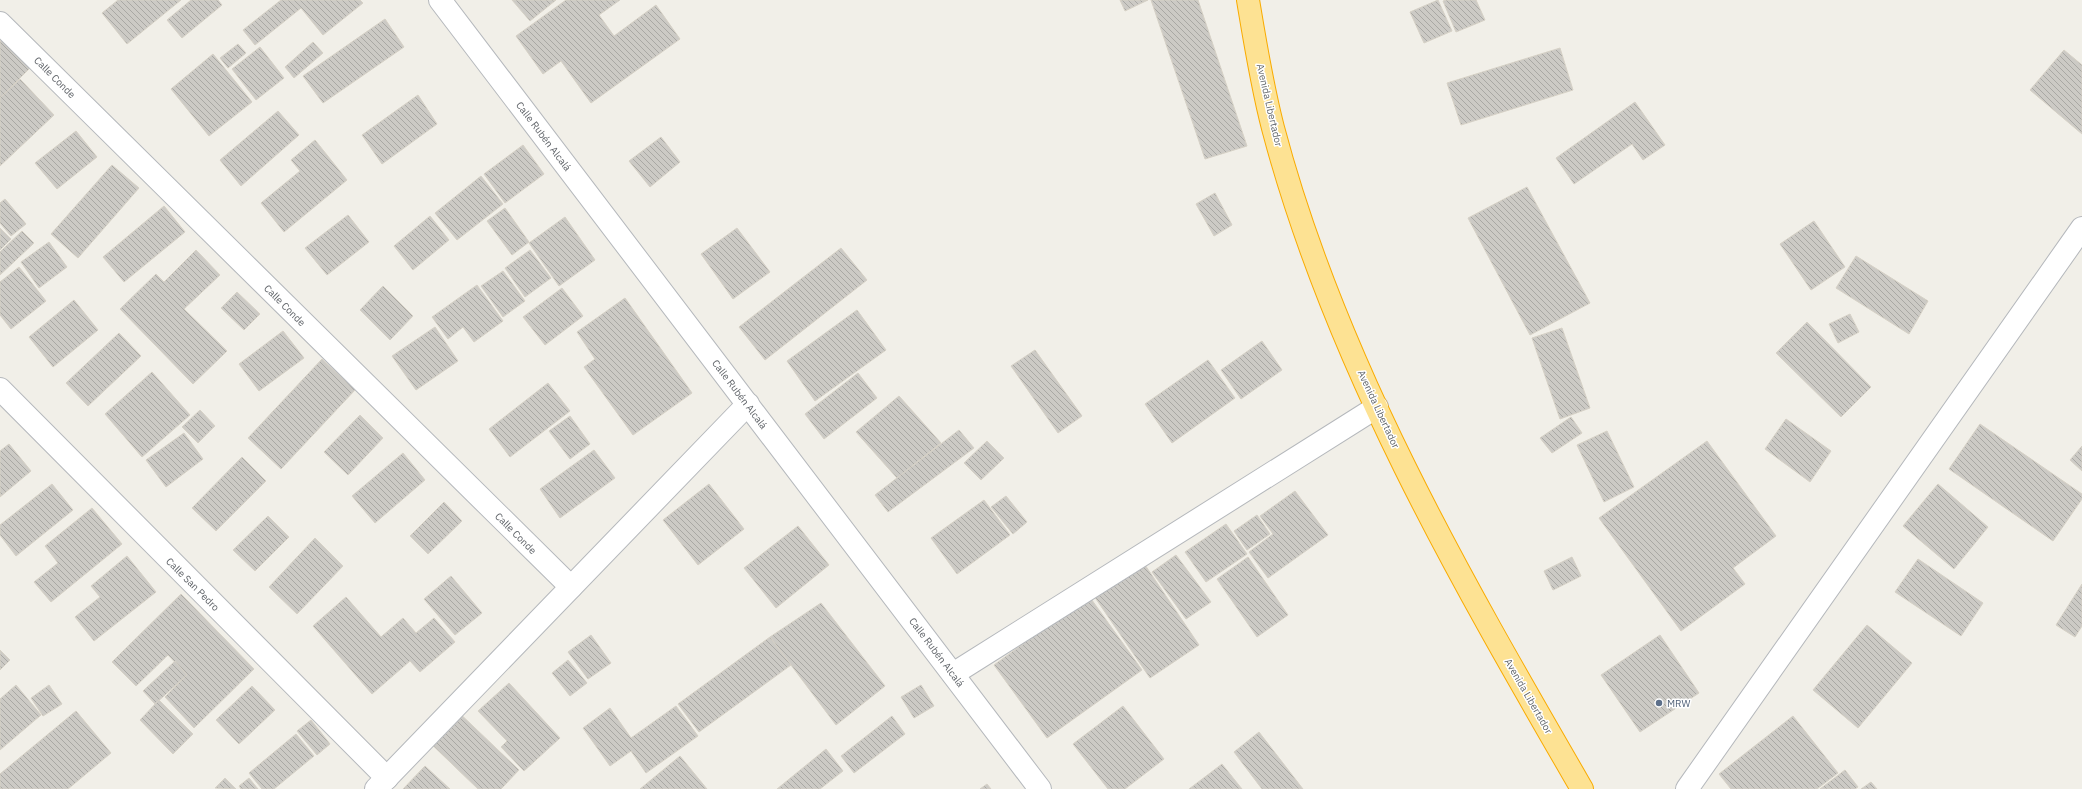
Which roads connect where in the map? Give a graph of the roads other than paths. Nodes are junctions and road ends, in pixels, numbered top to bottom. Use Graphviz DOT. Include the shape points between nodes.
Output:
graph roads {
  1 [pos="440,0"];
  2 [pos="1248,0"];
  3 [pos="0,23"];
  4 [pos="2082,228"];
  5 [pos="0,389"];
  6 [pos="748,404"];
  7 [pos="1377,407"];
  8 [pos="571,587"];
  9 [pos="953,674"];
  10 [pos="381,783"];
  11 [pos="1040,789"];
  12 [pos="1582,789"];
  13 [pos="1687,789"];
  1 -- 6 [label="street, Calle Rubén Alcalá"];
  2 -- 7 [label="highway, Avenida Libertador" via="1273,126 1301,221"];
  3 -- 8 [label="street, Calle Conde"];
  4 -- 13 [label="street"];
  5 -- 10 [label="street, Calle San Pedro"];
  6 -- 8 [label="street"];
  6 -- 9 [label="street, Calle Rubén Alcalá"];
  7 -- 9 [label="street"];
  7 -- 12 [label="highway, Avenida Libertador" via="1416,488 1503,651"];
  8 -- 10 [label="street"];
  9 -- 11 [label="street, Calle Rubén Alcalá"];
}
